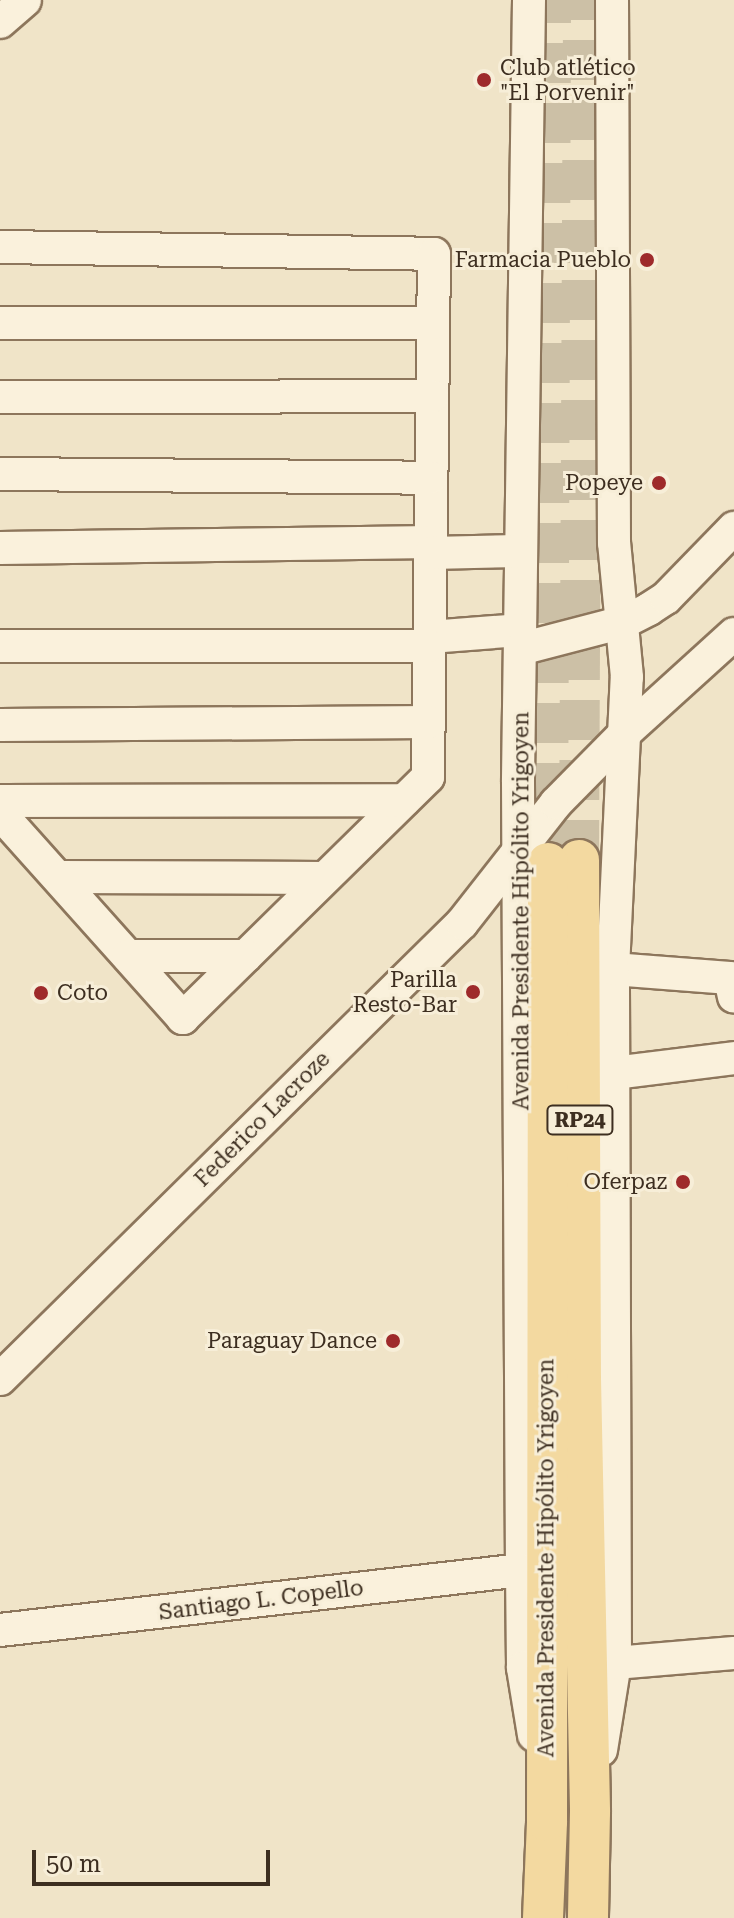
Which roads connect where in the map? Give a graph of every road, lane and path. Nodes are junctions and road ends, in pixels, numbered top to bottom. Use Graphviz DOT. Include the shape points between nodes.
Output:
graph roads {
  1 [pos="25,0"];
  2 [pos="529,0"];
  3 [pos="612,0"];
  4 [pos="0,22"];
  5 [pos="0,247"];
  6 [pos="0,323"];
  7 [pos="433,323"];
  8 [pos="432,396"];
  9 [pos="0,397"];
  10 [pos="0,474"];
  11 [pos="431,478"];
  12 [pos="734,528"];
  13 [pos="0,548"];
  14 [pos="431,548"];
  15 [pos="520,551"];
  16 [pos="624,622"];
  17 [pos="734,634"];
  18 [pos="520,640"];
  19 [pos="430,641"];
  20 [pos="0,646"];
  21 [pos="429,722"];
  22 [pos="0,725"];
  23 [pos="626,732"];
  24 [pos="404,800"];
  25 [pos="0,801"];
  26 [pos="0,813"];
  27 [pos="549,859"];
  28 [pos="58,877"];
  29 [pos="324,878"];
  30 [pos="128,956"];
  31 [pos="246,956"];
  32 [pos="613,969"];
  33 [pos="734,997"];
  34 [pos="734,1058"];
  35 [pos="614,1073"];
  36 [pos="0,1379"];
  37 [pos="522,1570"];
  38 [pos="0,1630"];
  39 [pos="734,1653"];
  40 [pos="615,1663"];
  41 [pos="590,1812"];
  42 [pos="547,1821"];
  43 [pos="543,1918"];
  44 [pos="588,1918"];
  1 -- 4 [label="street"];
  2 -- 15 [label="street, Avenida Presidente Hipólito Yrigoyen"];
  3 -- 16 [label="street, Avenida Presidente Hipólito Yrigoyen" via="614,543"];
  5 -- 7 [label="street" via="434,254"];
  6 -- 7 [label="street"];
  7 -- 8 [label="street"];
  8 -- 9 [label="street"];
  8 -- 11 [label="street"];
  10 -- 11 [label="street"];
  11 -- 14 [label="street"];
  12 -- 16 [label="street" via="666,598"];
  13 -- 14 [label="street"];
  14 -- 15 [label="street"];
  14 -- 19 [label="street"];
  15 -- 18 [label="street, Avenida Presidente Hipólito Yrigoyen"];
  16 -- 18 [label="street"];
  16 -- 23 [label="street, Avenida Presidente Hipólito Yrigoyen"];
  17 -- 23 [label="street, Federico Lacroze"];
  18 -- 19 [label="street"];
  18 -- 27 [label="street, Avenida Presidente Hipólito Yrigoyen"];
  19 -- 20 [label="street"];
  19 -- 21 [label="street"];
  21 -- 22 [label="street"];
  21 -- 24 [label="street" via="428,777"];
  23 -- 27 [label="street, Federico Lacroze" via="556,803"];
  23 -- 32 [label="street, Avenida Presidente Hipólito Yrigoyen"];
  24 -- 25 [label="street"];
  24 -- 29 [label="street"];
  26 -- 28 [label="street"];
  27 -- 36 [label="street, Federico Lacroze" via="462,923"];
  27 -- 37 [label="street, Avenida Presidente Hipólito Yrigoyen"];
  27 -- 41 [label="main road, Avenida Presidente Hipólito Yrigoyen / RP24" via="581,1364"];
  27 -- 42 [label="main road, Avenida Presidente Hipólito Yrigoyen / RP24"];
  28 -- 29 [label="street"];
  28 -- 30 [label="street"];
  29 -- 31 [label="street"];
  30 -- 31 [label="street"];
  30 -- 31 [label="street" via="183,1018"];
  32 -- 33 [label="street" via="730,978"];
  32 -- 35 [label="street, Avenida Presidente Hipólito Yrigoyen"];
  34 -- 35 [label="street"];
  35 -- 40 [label="street, Avenida Presidente Hipólito Yrigoyen"];
  37 -- 38 [label="street, Santiago L. Copello"];
  37 -- 42 [label="street, Avenida Presidente Hipólito Yrigoyen" via="523,1668"];
  39 -- 40 [label="street"];
  40 -- 41 [label="street, Avenida Presidente Hipólito Yrigoyen"];
  41 -- 44 [label="main road, Avenida Presidente Hipólito Yrigoyen / RP24"];
  42 -- 43 [label="main road, Avenida Presidente Hipólito Yrigoyen / RP24"];
}
